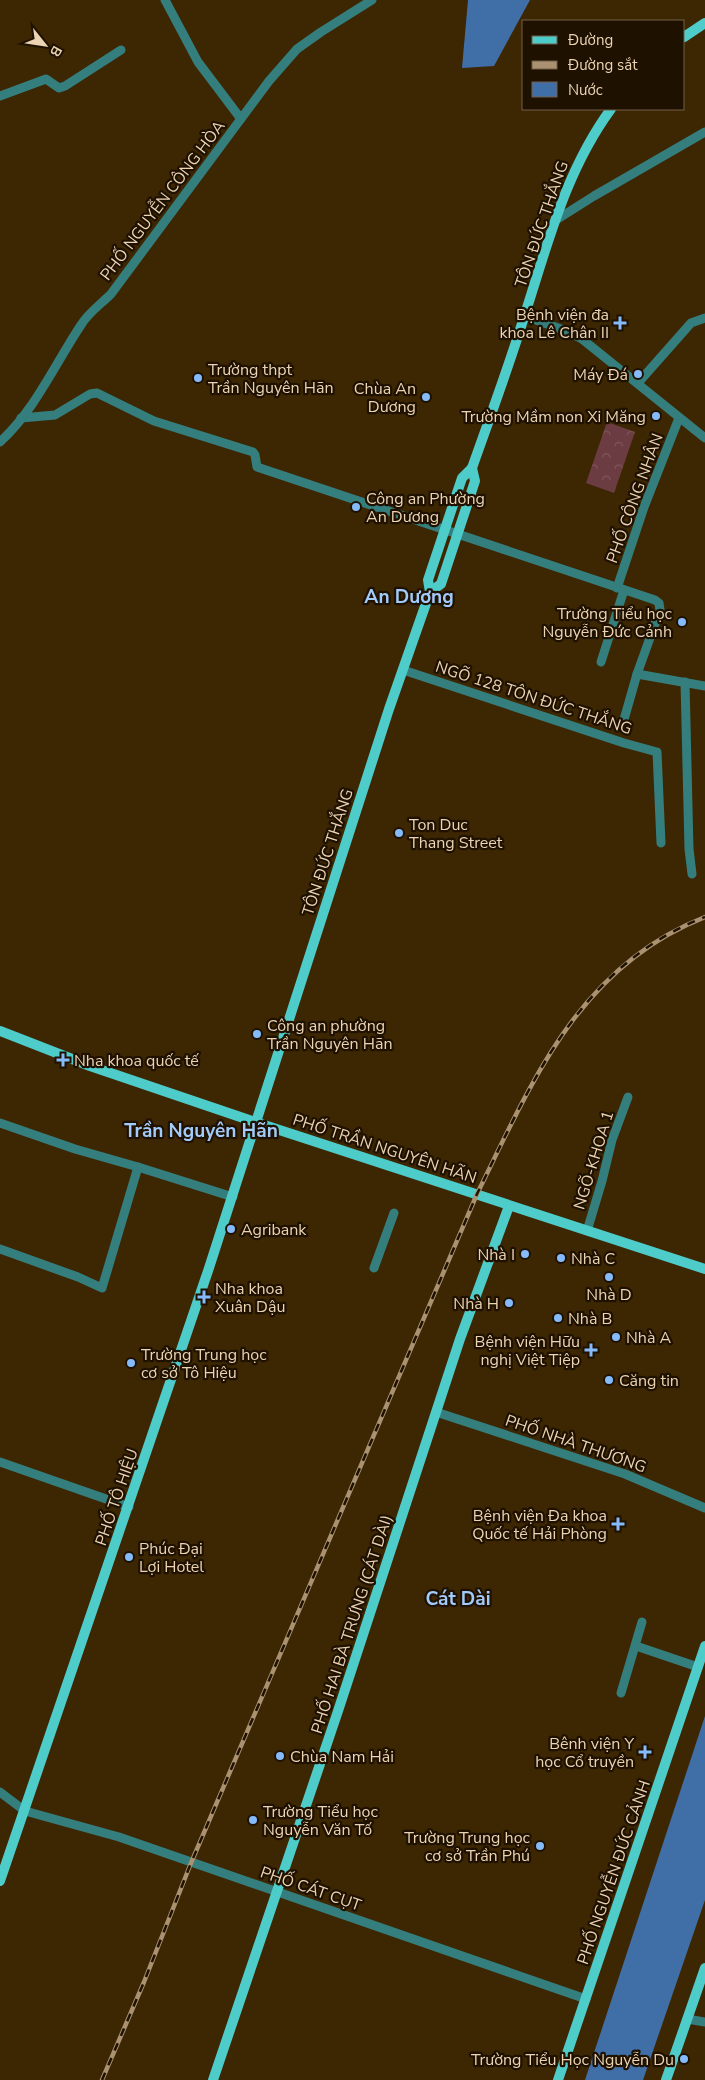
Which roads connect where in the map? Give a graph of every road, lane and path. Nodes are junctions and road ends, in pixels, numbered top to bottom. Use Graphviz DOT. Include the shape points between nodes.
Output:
graph roads {
  1 [pos="165,0"];
  2 [pos="372,0"];
  3 [pos="705,23"];
  4 [pos="685,36"];
  5 [pos="121,50"];
  6 [pos="0,96"];
  7 [pos="609,110"];
  8 [pos="241,119"];
  9 [pos="705,132"];
  10 [pos="556,220"];
  11 [pos="525,316"];
  12 [pos="705,318"];
  13 [pos="638,383"];
  14 [pos="21,418"];
  15 [pos="679,418"];
  16 [pos="705,438"];
  17 [pos="0,442"];
  18 [pos="472,468"];
  19 [pos="445,529"];
  20 [pos="458,533"];
  21 [pos="621,589"];
  22 [pos="430,592"];
  23 [pos="600,662"];
  24 [pos="403,670"];
  25 [pos="636,674"];
  26 [pos="685,682"];
  27 [pos="705,686"];
  28 [pos="623,723"];
  29 [pos="661,843"];
  30 [pos="692,874"];
  31 [pos="0,1031"];
  32 [pos="628,1097"];
  33 [pos="255,1122"];
  34 [pos="0,1124"];
  35 [pos="138,1166"];
  36 [pos="233,1197"];
  37 [pos="509,1206"];
  38 [pos="394,1213"];
  39 [pos="587,1231"];
  40 [pos="0,1249"];
  41 [pos="374,1268"];
  42 [pos="705,1269"];
  43 [pos="436,1412"];
  44 [pos="0,1462"];
  45 [pos="129,1507"];
  46 [pos="705,1508"];
  47 [pos="642,1622"];
  48 [pos="636,1646"];
  49 [pos="705,1646"];
  50 [pos="698,1666"];
  51 [pos="621,1693"];
  52 [pos="0,1792"];
  53 [pos="25,1812"];
  54 [pos="0,1880"];
  55 [pos="277,1892"];
  56 [pos="705,1968"];
  57 [pos="586,1999"];
  58 [pos="687,2019"];
  59 [pos="705,2022"];
  60 [pos="213,2080"];
  61 [pos="558,2080"];
  62 [pos="666,2080"];
  1 -- 8 [label="street" via="198,62"];
  2 -- 8 [label="street, PHỐ NGUYỄN CÔNG HÒA" via="298,49"];
  3 -- 4 [label="main road"];
  5 -- 6 [label="street" via="59,88 46,79"];
  7 -- 10 [label="main road, TÔN ĐỨC THẮNG" via="582,154"];
  8 -- 14 [label="street, PHỐ NGUYỄN CÔNG HÒA" via="111,294 82,323 52,375"];
  9 -- 10 [label="street"];
  10 -- 11 [label="main road, TÔN ĐỨC THẮNG"];
  11 -- 13 [label="street" via="582,339"];
  11 -- 18 [label="main road, TÔN ĐỨC THẮNG"];
  12 -- 13 [label="street" via="690,323"];
  13 -- 15 [label="street"];
  14 -- 17 [label="street, PHỐ NGUYỄN CÔNG HÒA"];
  14 -- 19 [label="street" via="55,415 97,393 154,421 253,452 257,467"];
  15 -- 16 [label="street"];
  15 -- 21 [label="street, PHỐ CÔNG NHÂN" via="644,507"];
  18 -- 19 [label="main road, TÔN ĐỨC THẮNG" via="462,478"];
  18 -- 20 [label="main road, TÔN ĐỨC THẮNG" via="475,481"];
  19 -- 20 [label="street"];
  19 -- 22 [label="main road, TÔN ĐỨC THẮNG" via="428,580"];
  20 -- 21 [label="street"];
  20 -- 22 [label="main road, TÔN ĐỨC THẮNG" via="441,584"];
  21 -- 23 [label="street, PHỐ CÔNG NHÂN"];
  21 -- 25 [label="street" via="659,604 660,610"];
  22 -- 24 [label="main road, TÔN ĐỨC THẮNG"];
  24 -- 29 [label="street, NGÕ 128 TÔN ĐỨC THẮNG" via="657,752"];
  24 -- 33 [label="main road, TÔN ĐỨC THẮNG"];
  25 -- 26 [label="street"];
  25 -- 28 [label="street"];
  26 -- 27 [label="street"];
  26 -- 30 [label="street"];
  31 -- 33 [label="main road, PHỐ TRẦN NGUYÊN HÃN" via="90,1066"];
  32 -- 39 [label="street, NGÕ-KHOA 1" via="612,1140"];
  33 -- 36 [label="main road, PHỐ TÔ HIỆU"];
  33 -- 37 [label="main road, PHỐ TRẦN NGUYÊN HÃN"];
  34 -- 35 [label="street"];
  35 -- 36 [label="street"];
  35 -- 40 [label="street" via="102,1288"];
  36 -- 45 [label="main road, PHỐ TÔ HIỆU"];
  37 -- 39 [label="main road, PHỐ TRẦN NGUYÊN HÃN"];
  37 -- 43 [label="main road, PHỐ HAI BÀ TRƯNG (CÁT DÀI)"];
  38 -- 41 [label="street"];
  39 -- 42 [label="main road, PHỐ TRẦN NGUYÊN HÃN"];
  43 -- 46 [label="street, PHỐ NHÀ THƯƠNG" via="625,1474"];
  43 -- 55 [label="main road, PHỐ HAI BÀ TRƯNG (CÁT DÀI)"];
  44 -- 45 [label="street"];
  45 -- 53 [label="main road, PHỐ TÔ HIỆU" via="45,1745"];
  47 -- 48 [label="street"];
  48 -- 50 [label="street"];
  48 -- 51 [label="street"];
  49 -- 50 [label="main road, PHỐ NGUYỄN ĐỨC CẢNH"];
  50 -- 57 [label="main road, PHỐ NGUYỄN ĐỨC CẢNH"];
  52 -- 53 [label="street"];
  53 -- 54 [label="main road, PHỐ TÔ HIỆU"];
  53 -- 55 [label="street, PHỐ CÁT CỤT" via="119,1837"];
  55 -- 57 [label="street, PHỐ CÁT CỤT"];
  55 -- 60 [label="main road, PHỐ HAI BÀ TRƯNG (CÁT DÀI)"];
  56 -- 58 [label="main road"];
  57 -- 61 [label="main road, PHỐ NGUYỄN ĐỨC CẢNH"];
  58 -- 59 [label="street"];
  58 -- 62 [label="main road"];
}
